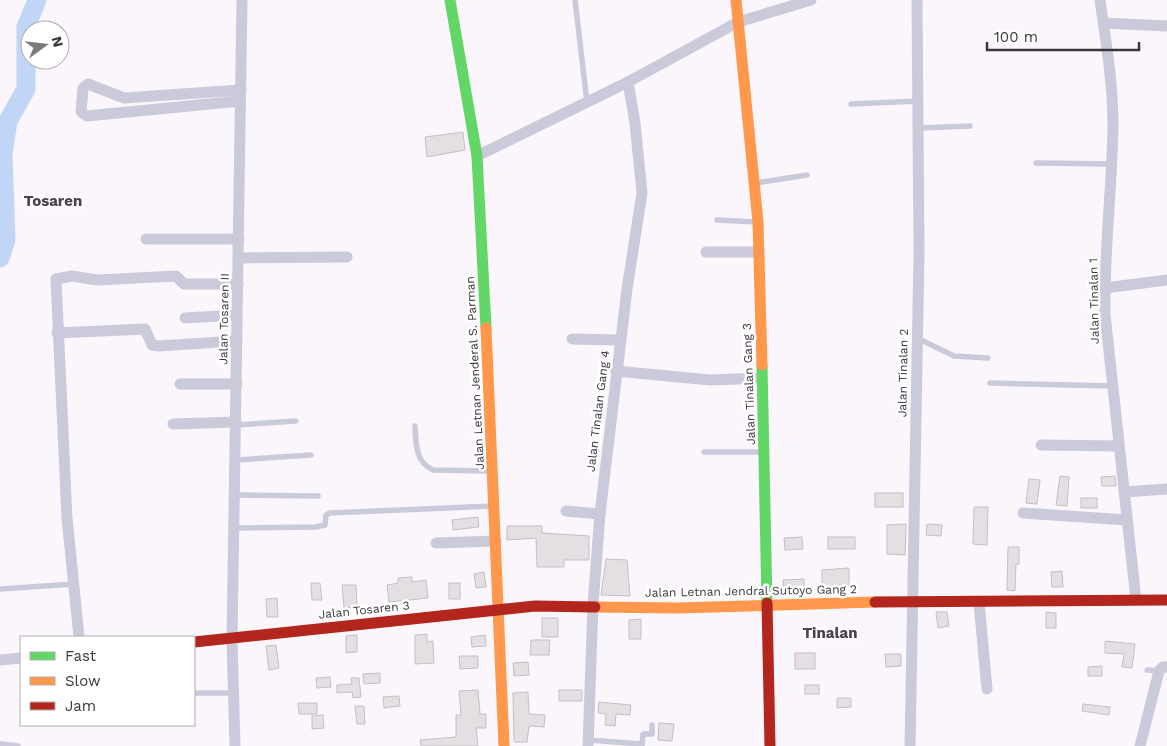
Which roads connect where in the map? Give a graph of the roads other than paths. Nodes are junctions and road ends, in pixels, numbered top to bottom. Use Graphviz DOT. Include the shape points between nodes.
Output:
graph roads {
  1 [pos="242,0"];
  2 [pos="450,0"];
  3 [pos="575,0"];
  4 [pos="736,0"];
  5 [pos="811,0"];
  6 [pos="917,0"];
  7 [pos="1100,0"];
  8 [pos="738,22"];
  9 [pos="1104,23"];
  10 [pos="1167,26"];
  11 [pos="628,82"];
  12 [pos="241,96"];
  13 [pos="919,101"];
  14 [pos="587,102"];
  15 [pos="851,104"];
  16 [pos="970,126"];
  17 [pos="920,128"];
  18 [pos="477,156"];
  19 [pos="1036,164"];
  20 [pos="1112,164"];
  21 [pos="807,175"];
  22 [pos="754,184"];
  23 [pos="717,220"];
  24 [pos="758,222"];
  25 [pos="146,239"];
  26 [pos="240,239"];
  27 [pos="706,252"];
  28 [pos="759,252"];
  29 [pos="347,257"];
  30 [pos="240,258"];
  31 [pos="1167,280"];
  32 [pos="238,284"];
  33 [pos="1105,288"];
  34 [pos="238,315"];
  35 [pos="186,318"];
  36 [pos="57,333"];
  37 [pos="917,338"];
  38 [pos="572,339"];
  39 [pos="620,340"];
  40 [pos="237,341"];
  41 [pos="988,358"];
  42 [pos="616,371"];
  43 [pos="762,378"];
  44 [pos="990,383"];
  45 [pos="180,384"];
  46 [pos="237,384"];
  47 [pos="1112,386"];
  48 [pos="296,420"];
  49 [pos="236,423"];
  50 [pos="173,424"];
  51 [pos="415,426"];
  52 [pos="1041,445"];
  53 [pos="1119,446"];
  54 [pos="704,452"];
  55 [pos="764,452"];
  56 [pos="311,455"];
  57 [pos="236,460"];
  58 [pos="494,471"];
  59 [pos="1167,489"];
  60 [pos="1124,492"];
  61 [pos="236,495"];
  62 [pos="318,496"];
  63 [pos="495,506"];
  64 [pos="566,510"];
  65 [pos="1023,513"];
  66 [pos="600,514"];
  67 [pos="1127,520"];
  68 [pos="235,528"];
  69 [pos="496,541"];
  70 [pos="436,544"];
  71 [pos="74,584"];
  72 [pos="0,589"];
  73 [pos="1136,600"];
  74 [pos="1167,600"];
  75 [pos="914,602"];
  76 [pos="979,603"];
  77 [pos="766,604"];
  78 [pos="593,605"];
  79 [pos="499,609"];
  80 [pos="79,636"];
  81 [pos="232,639"];
  82 [pos="195,642"];
  83 [pos="20,658"];
  84 [pos="0,660"];
  85 [pos="1163,669"];
  86 [pos="1147,670"];
  87 [pos="987,689"];
  88 [pos="195,693"];
  89 [pos="234,693"];
  90 [pos="652,725"];
  91 [pos="588,743"];
  92 [pos="0,744"];
  93 [pos="642,745"];
  94 [pos="18,746"];
  95 [pos="235,746"];
  96 [pos="504,746"];
  97 [pos="770,746"];
  98 [pos="910,746"];
  99 [pos="1140,746"];
  1 -- 12 [label="street, Jalan Tosaren II"];
  2 -- 18 [label="street, Jalan Letnan Jenderal S. Parman"];
  3 -- 14 [label="lane"];
  4 -- 8 [label="street, Jalan Tinalan Gang 3"];
  5 -- 8 [label="street"];
  6 -- 13 [label="street, Jalan Tinalan 2"];
  7 -- 9 [label="street, Jalan Tinalan 1"];
  8 -- 11 [label="street"];
  8 -- 22 [label="street, Jalan Tinalan Gang 3"];
  9 -- 10 [label="street"];
  9 -- 20 [label="street, Jalan Tinalan 1" via="1112,86"];
  11 -- 14 [label="street"];
  11 -- 39 [label="street, Jalan Tinalan Gang 4" via="642,193"];
  12 -- 12 [label="street" via="124,98 88,84 83,88 81,112 87,116 138,113"];
  12 -- 26 [label="street, Jalan Tosaren II"];
  13 -- 15 [label="lane"];
  13 -- 17 [label="street, Jalan Tinalan 2"];
  14 -- 18 [label="street"];
  16 -- 17 [label="lane"];
  17 -- 37 [label="street, Jalan Tinalan 2"];
  18 -- 58 [label="street, Jalan Letnan Jenderal S. Parman"];
  19 -- 20 [label="lane"];
  20 -- 33 [label="street, Jalan Tinalan 1"];
  21 -- 22 [label="lane"];
  22 -- 24 [label="street, Jalan Tinalan Gang 3"];
  23 -- 24 [label="lane"];
  24 -- 28 [label="street, Jalan Tinalan Gang 3"];
  25 -- 26 [label="street"];
  26 -- 30 [label="street, Jalan Tosaren II"];
  27 -- 28 [label="street"];
  28 -- 43 [label="street, Jalan Tinalan Gang 3"];
  29 -- 30 [label="street"];
  30 -- 32 [label="street, Jalan Tosaren II"];
  31 -- 33 [label="street"];
  32 -- 34 [label="street, Jalan Tosaren II"];
  32 -- 36 [label="street" via="184,284 176,276 98,280 62,277 54,284"];
  33 -- 47 [label="street, Jalan Tinalan 1"];
  34 -- 35 [label="street"];
  34 -- 40 [label="street, Jalan Tosaren II"];
  36 -- 40 [label="street" via="145,329 152,345 158,346"];
  36 -- 71 [label="street" via="67,518"];
  37 -- 41 [label="lane" via="954,356"];
  37 -- 75 [label="street, Jalan Tinalan 2"];
  38 -- 39 [label="street"];
  39 -- 42 [label="street, Jalan Tinalan Gang 4"];
  40 -- 46 [label="street, Jalan Tosaren II"];
  42 -- 43 [label="street" via="710,380"];
  42 -- 66 [label="street, Jalan Tinalan Gang 4"];
  43 -- 55 [label="street, Jalan Tinalan Gang 3"];
  44 -- 47 [label="lane"];
  45 -- 46 [label="street"];
  46 -- 49 [label="street, Jalan Tosaren II"];
  47 -- 53 [label="street, Jalan Tinalan 1"];
  48 -- 49 [label="lane"];
  49 -- 50 [label="street"];
  49 -- 57 [label="street, Jalan Tosaren II"];
  51 -- 58 [label="lane" via="416,448 426,467 433,470"];
  52 -- 53 [label="street"];
  53 -- 60 [label="street, Jalan Tinalan 1"];
  54 -- 55 [label="lane"];
  55 -- 77 [label="street, Jalan Tinalan Gang 3"];
  56 -- 57 [label="lane"];
  57 -- 61 [label="street, Jalan Tosaren II"];
  58 -- 63 [label="street, Jalan Letnan Jenderal S. Parman"];
  59 -- 60 [label="street"];
  60 -- 67 [label="street, Jalan Tinalan 1"];
  61 -- 62 [label="lane"];
  61 -- 68 [label="street, Jalan Tosaren II"];
  63 -- 68 [label="lane" via="330,513 326,515 325,525 316,527"];
  63 -- 69 [label="street, Jalan Letnan Jenderal S. Parman"];
  64 -- 66 [label="street"];
  65 -- 67 [label="street"];
  66 -- 78 [label="street, Jalan Tinalan Gang 4"];
  67 -- 73 [label="street, Jalan Tinalan 1"];
  68 -- 81 [label="street, Jalan Tosaren II"];
  69 -- 70 [label="street"];
  69 -- 79 [label="street, Jalan Letnan Jenderal S. Parman"];
  71 -- 72 [label="lane"];
  71 -- 80 [label="street"];
  73 -- 74 [label="street, Jalan Letnan Jendral Sutoyo Gang 2"];
  73 -- 76 [label="street, Jalan Letnan Jendral Sutoyo Gang 2"];
  75 -- 76 [label="street, Jalan Letnan Jendral Sutoyo Gang 2"];
  75 -- 77 [label="street, Jalan Letnan Jendral Sutoyo Gang 2"];
  75 -- 98 [label="street, Jalan Tinalan 2"];
  76 -- 87 [label="street"];
  77 -- 78 [label="street, Jalan Letnan Jendral Sutoyo Gang 2" via="678,608"];
  77 -- 97 [label="street, Jalan Tinalan Gang 3"];
  78 -- 79 [label="street, Jalan Letnan Jendral Sutoyo Gang 2"];
  78 -- 91 [label="street, Jalan Tinalan Gang 4"];
  79 -- 81 [label="street, Jalan Tosaren 3"];
  79 -- 96 [label="street, Jalan Letnan Jenderal S. Parman"];
  81 -- 82 [label="street, Jalan Tosaren 3"];
  81 -- 89 [label="street, Jalan Tosaren II"];
  83 -- 84 [label="street"];
  85 -- 86 [label="lane"];
  85 -- 99 [label="street"];
  88 -- 89 [label="lane"];
  89 -- 95 [label="street, Jalan Tosaren II"];
  90 -- 93 [label="lane" via="652,734 643,734"];
  91 -- 93 [label="lane"];
  92 -- 94 [label="lane"];
}
